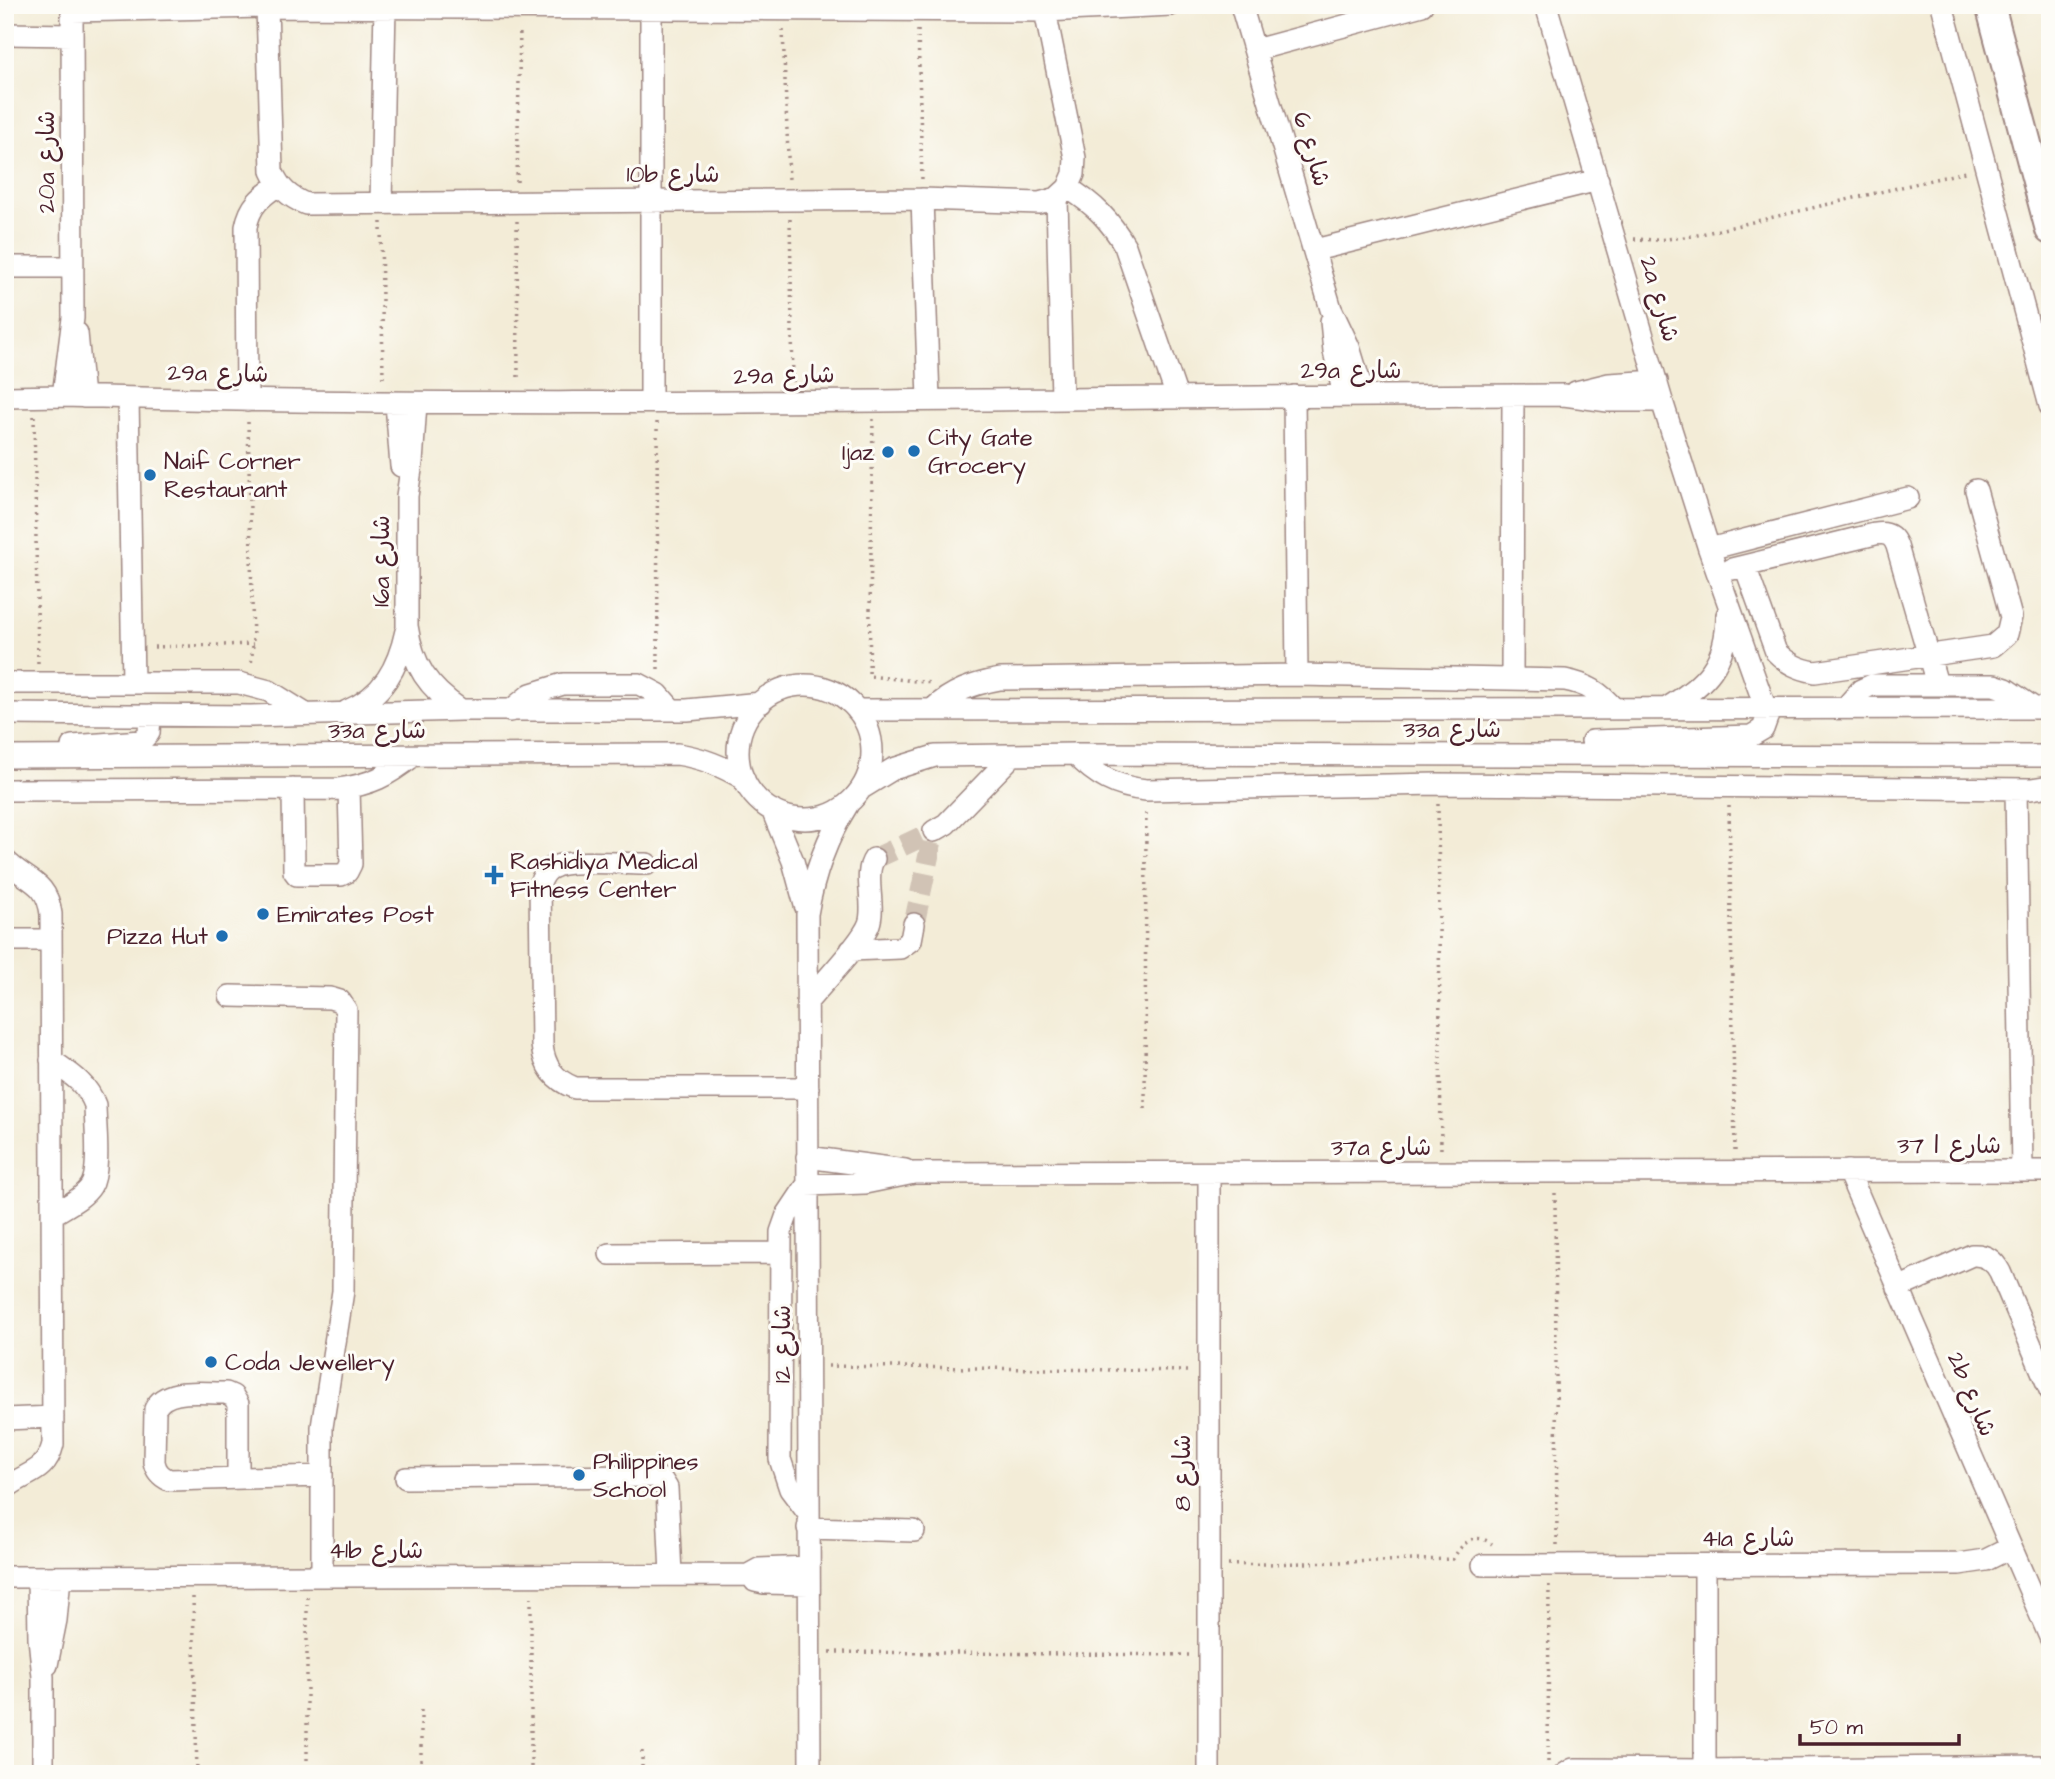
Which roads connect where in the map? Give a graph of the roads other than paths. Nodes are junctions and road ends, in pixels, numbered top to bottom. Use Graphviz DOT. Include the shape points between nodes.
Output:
graph roads {
  1 [pos="1171,5"];
  2 [pos="1241,5"];
  3 [pos="1422,5"];
  4 [pos="1546,5"];
  5 [pos="1942,5"];
  6 [pos="1990,5"];
  7 [pos="245,7"];
  8 [pos="384,7"];
  9 [pos="72,8"];
  10 [pos="267,8"];
  11 [pos="926,9"];
  12 [pos="650,10"];
  13 [pos="1045,11"];
  14 [pos="5,34"];
  15 [pos="72,35"];
  16 [pos="1255,50"];
  17 [pos="1598,180"];
  18 [pos="278,185"];
  19 [pos="1063,193"];
  20 [pos="922,199"];
  21 [pos="650,200"];
  22 [pos="381,203"];
  23 [pos="2050,230"];
  24 [pos="1315,250"];
  25 [pos="5,267"];
  26 [pos="73,267"];
  27 [pos="1660,391"];
  28 [pos="1513,395"];
  29 [pos="1294,396"];
  30 [pos="1354,396"];
  31 [pos="5,397"];
  32 [pos="73,397"];
  33 [pos="1177,397"];
  34 [pos="128,398"];
  35 [pos="1062,398"];
  36 [pos="929,399"];
  37 [pos="247,401"];
  38 [pos="398,403"];
  39 [pos="654,403"];
  40 [pos="2050,406"];
  41 [pos="1976,489"];
  42 [pos="1908,498"];
  43 [pos="1709,549"];
  44 [pos="1745,566"];
  45 [pos="1716,573"];
  46 [pos="1727,606"];
  47 [pos="407,626"];
  48 [pos="1929,657"];
  49 [pos="1297,676"];
  50 [pos="1512,678"];
  51 [pos="133,682"];
  52 [pos="5,683"];
  53 [pos="1937,684"];
  54 [pos="761,703"];
  55 [pos="1845,708"];
  56 [pos="2042,708"];
  57 [pos="933,709"];
  58 [pos="1614,709"];
  59 [pos="1666,709"];
  60 [pos="1766,709"];
  61 [pos="461,710"];
  62 [pos="857,710"];
  63 [pos="344,712"];
  64 [pos="304,713"];
  65 [pos="5,714"];
  66 [pos="150,715"];
  67 [pos="1075,754"];
  68 [pos="1013,755"];
  69 [pos="1515,755"];
  70 [pos="413,756"];
  71 [pos="2050,756"];
  72 [pos="5,758"];
  73 [pos="54,759"];
  74 [pos="744,779"];
  75 [pos="2050,786"];
  76 [pos="349,788"];
  77 [pos="862,788"];
  78 [pos="293,789"];
  79 [pos="2016,789"];
  80 [pos="7,791"];
  81 [pos="848,804"];
  82 [pos="772,810"];
  83 [pos="934,831"];
  84 [pos="874,859"];
  85 [pos="5,860"];
  86 [pos="647,864"];
  87 [pos="15,874"];
  88 [pos="807,914"];
  89 [pos="914,924"];
  90 [pos="5,940"];
  91 [pos="51,940"];
  92 [pos="851,950"];
  93 [pos="230,996"];
  94 [pos="807,1002"];
  95 [pos="51,1060"];
  96 [pos="808,1088"];
  97 [pos="807,1157"];
  98 [pos="1848,1171"];
  99 [pos="2022,1171"];
  100 [pos="2050,1171"];
  101 [pos="914,1173"];
  102 [pos="1209,1173"];
  103 [pos="807,1185"];
  104 [pos="52,1215"];
  105 [pos="781,1253"];
  106 [pos="610,1254"];
  107 [pos="1898,1288"];
  108 [pos="2050,1390"];
  109 [pos="53,1417"];
  110 [pos="5,1419"];
  111 [pos="322,1476"];
  112 [pos="238,1478"];
  113 [pos="405,1478"];
  114 [pos="5,1489"];
  115 [pos="808,1521"];
  116 [pos="914,1531"];
  117 [pos="2010,1548"];
  118 [pos="1490,1565"];
  119 [pos="1705,1565"];
  120 [pos="671,1575"];
  121 [pos="314,1576"];
  122 [pos="809,1576"];
  123 [pos="5,1577"];
  124 [pos="38,1577"];
  125 [pos="60,1577"];
  126 [pos="2041,1591"];
  127 [pos="2050,1637"];
  128 [pos="43,1677"];
  129 [pos="2050,1766"];
  130 [pos="1705,1770"];
  131 [pos="1879,1771"];
  132 [pos="1557,1772"];
  133 [pos="43,1774"];
  134 [pos="810,1774"];
  135 [pos="1209,1774"];
  1 -- 13 [label="street"];
  2 -- 16 [label="street, شارع 6"];
  3 -- 16 [label="street"];
  4 -- 17 [label="street, 2a شارع"];
  5 -- 40 [label="street"];
  6 -- 23 [label="main road"];
  7 -- 9 [label="street"];
  7 -- 10 [label="street"];
  8 -- 10 [label="street"];
  8 -- 12 [label="street"];
  8 -- 22 [label="street"];
  9 -- 15 [label="street, 20a شارع"];
  10 -- 18 [label="street" via="271,156"];
  11 -- 12 [label="street"];
  11 -- 13 [label="street"];
  12 -- 21 [label="street"];
  13 -- 19 [label="street" via="1075,158 1074,174"];
  14 -- 15 [label="street"];
  15 -- 26 [label="street, 20a شارع"];
  16 -- 24 [label="street, شارع 6"];
  17 -- 24 [label="street"];
  17 -- 27 [label="street, 2a شارع"];
  18 -- 22 [label="street, 10b شارع" via="306,204"];
  18 -- 37 [label="street" via="248,213"];
  19 -- 20 [label="street, 10b شارع" via="1039,204"];
  19 -- 33 [label="street" via="1100,210 1125,246"];
  19 -- 35 [label="street"];
  20 -- 21 [label="street, 10b شارع"];
  20 -- 36 [label="street"];
  21 -- 22 [label="street, 10b شارع"];
  21 -- 39 [label="street"];
  24 -- 30 [label="street, شارع 6" via="1349,347"];
  25 -- 26 [label="street"];
  26 -- 32 [label="street, 20a شارع" via="73,318 81,358"];
  27 -- 28 [label="street, 29a شارع" via="1608,401"];
  27 -- 43 [label="street, 2a شارع"];
  28 -- 30 [label="street, 29a شارع"];
  28 -- 50 [label="street"];
  29 -- 30 [label="street, 29a شارع"];
  29 -- 33 [label="street, 29a شارع"];
  29 -- 49 [label="street"];
  31 -- 32 [label="street, 29a شارع"];
  32 -- 34 [label="street, 29a شارع"];
  33 -- 35 [label="street, 29a شارع"];
  34 -- 37 [label="street, 29a شارع"];
  34 -- 51 [label="street"];
  35 -- 36 [label="street, 29a شارع"];
  36 -- 39 [label="street, 29a شارع"];
  37 -- 38 [label="street, 29a شارع"];
  38 -- 39 [label="street, 29a شارع"];
  38 -- 47 [label="street, 16a شارع" via="412,463 407,496"];
  41 -- 48 [label="street" via="2010,626 1993,646"];
  42 -- 43 [label="street"];
  43 -- 45 [label="street, 2a شارع"];
  44 -- 45 [label="street"];
  44 -- 48 [label="street" via="1776,652 1800,670"];
  44 -- 48 [label="street" via="1875,534 1889,535 1897,546"];
  45 -- 46 [label="street, 2a شارع"];
  46 -- 59 [label="street, 2a شارع" via="1725,642 1713,670 1693,692"];
  46 -- 60 [label="street, 2a شارع"];
  47 -- 61 [label="street, 16a شارع" via="423,675"];
  47 -- 63 [label="street, 16a شارع" via="400,658 384,686"];
  48 -- 53 [label="street"];
  49 -- 50 [label="street"];
  49 -- 57 [label="street" via="1000,679 961,689"];
  50 -- 58 [label="street" via="1580,683 1605,697"];
  51 -- 52 [label="street, 33a شارع"];
  51 -- 64 [label="street, 33a شارع" via="250,684"];
  53 -- 55 [label="street" via="1872,685"];
  53 -- 56 [label="street" via="1994,685"];
  54 -- 61 [label="street, 33a شارع" via="714,709 665,702 510,712"];
  54 -- 62 [label="street" via="781,691 804,686 838,694"];
  54 -- 74 [label="street" via="740,738"];
  55 -- 56 [label="street, 33a شارع"];
  55 -- 60 [label="street, 33a شارع"];
  57 -- 58 [label="street, 33a شارع"];
  57 -- 62 [label="street, 33a شارع"];
  58 -- 59 [label="street, 33a شارع"];
  59 -- 60 [label="street, 33a شارع"];
  60 -- 69 [label="street" via="1763,729 1751,736 1559,742"];
  61 -- 63 [label="street, 33a شارع"];
  62 -- 77 [label="street" via="872,748"];
  63 -- 64 [label="street, 33a شارع"];
  64 -- 66 [label="street, 33a شارع"];
  65 -- 66 [label="street, 33a شارع"];
  66 -- 73 [label="street" via="149,733 141,741 73,746"];
  67 -- 68 [label="street, 33a شارع"];
  67 -- 69 [label="street, 33a شارع"];
  67 -- 79 [label="street" via="1107,780 1146,790 1438,784"];
  68 -- 77 [label="street, 33a شارع" via="935,756 892,769"];
  68 -- 83 [label="street"];
  69 -- 71 [label="street, 33a شارع"];
  70 -- 73 [label="street, 33a شارع"];
  70 -- 74 [label="street, 33a شارع" via="677,754 701,758"];
  70 -- 76 [label="street" via="389,774"];
  72 -- 73 [label="street, 33a شارع"];
  74 -- 82 [label="street" via="751,792"];
  75 -- 79 [label="street"];
  76 -- 78 [label="street"];
  76 -- 78 [label="street" via="351,864 347,872 298,875 293,871"];
  77 -- 81 [label="street"];
  78 -- 80 [label="street"];
  79 -- 99 [label="street"];
  81 -- 82 [label="street" via="816,818 793,818"];
  81 -- 88 [label="street, شارع 12" via="824,848"];
  82 -- 88 [label="street, شارع 12" via="793,861"];
  84 -- 92 [label="street" via="870,866 871,918"];
  85 -- 87 [label="street"];
  86 -- 96 [label="street" via="565,864 549,869 540,883 542,1045 551,1072 575,1087"];
  87 -- 91 [label="street" via="38,884 47,898"];
  88 -- 94 [label="street, شارع 12"];
  89 -- 92 [label="street" via="911,940 900,948"];
  90 -- 91 [label="street"];
  91 -- 95 [label="street"];
  92 -- 94 [label="street"];
  93 -- 111 [label="street" via="330,998 340,1001 346,1010 343,1291 322,1427"];
  94 -- 96 [label="street, شارع 12"];
  95 -- 104 [label="street"];
  95 -- 104 [label="street" via="82,1083 92,1097 96,1172 86,1192"];
  96 -- 97 [label="street, شارع 12"];
  97 -- 101 [label="street, 37a شارع"];
  97 -- 103 [label="street, شارع 12"];
  98 -- 99 [label="street, شارع ا 37"];
  98 -- 102 [label="street, 37a شارع"];
  98 -- 107 [label="street, 2b شارع"];
  99 -- 100 [label="street, شارع ا 37"];
  101 -- 102 [label="street, 37a شارع"];
  101 -- 103 [label="street, 37a شارع" via="864,1183"];
  102 -- 135 [label="street, شارع 8"];
  103 -- 105 [label="street" via="787,1215"];
  103 -- 115 [label="street, شارع 12"];
  104 -- 109 [label="street"];
  105 -- 106 [label="street"];
  105 -- 115 [label="street" via="780,1459"];
  107 -- 108 [label="street" via="1972,1255 1992,1260"];
  107 -- 117 [label="street, 2b شارع"];
  109 -- 110 [label="street"];
  109 -- 114 [label="street" via="48,1459"];
  111 -- 112 [label="street"];
  111 -- 121 [label="street"];
  112 -- 112 [label="street" via="169,1480 159,1474 154,1462 157,1403 174,1394 233,1396 238,1404"];
  113 -- 120 [label="street" via="655,1476 667,1488"];
  115 -- 116 [label="street"];
  115 -- 122 [label="street, شارع 12"];
  117 -- 119 [label="street, 41a شارع" via="1986,1560 1959,1564"];
  117 -- 126 [label="street, 2b شارع"];
  118 -- 119 [label="street, 41a شارع"];
  119 -- 130 [label="street"];
  120 -- 121 [label="street, 41b شارع"];
  120 -- 122 [label="street, 41b شارع" via="748,1575 764,1583"];
  121 -- 125 [label="street, 41b شارع"];
  122 -- 134 [label="street, شارع 12"];
  123 -- 124 [label="street, 41b شارع"];
  124 -- 125 [label="street, 41b شارع"];
  124 -- 128 [label="street"];
  125 -- 128 [label="street" via="55,1630"];
  126 -- 127 [label="street, 2b شارع"];
  128 -- 133 [label="street"];
  129 -- 131 [label="street"];
  130 -- 131 [label="street"];
  130 -- 132 [label="street"];
}
